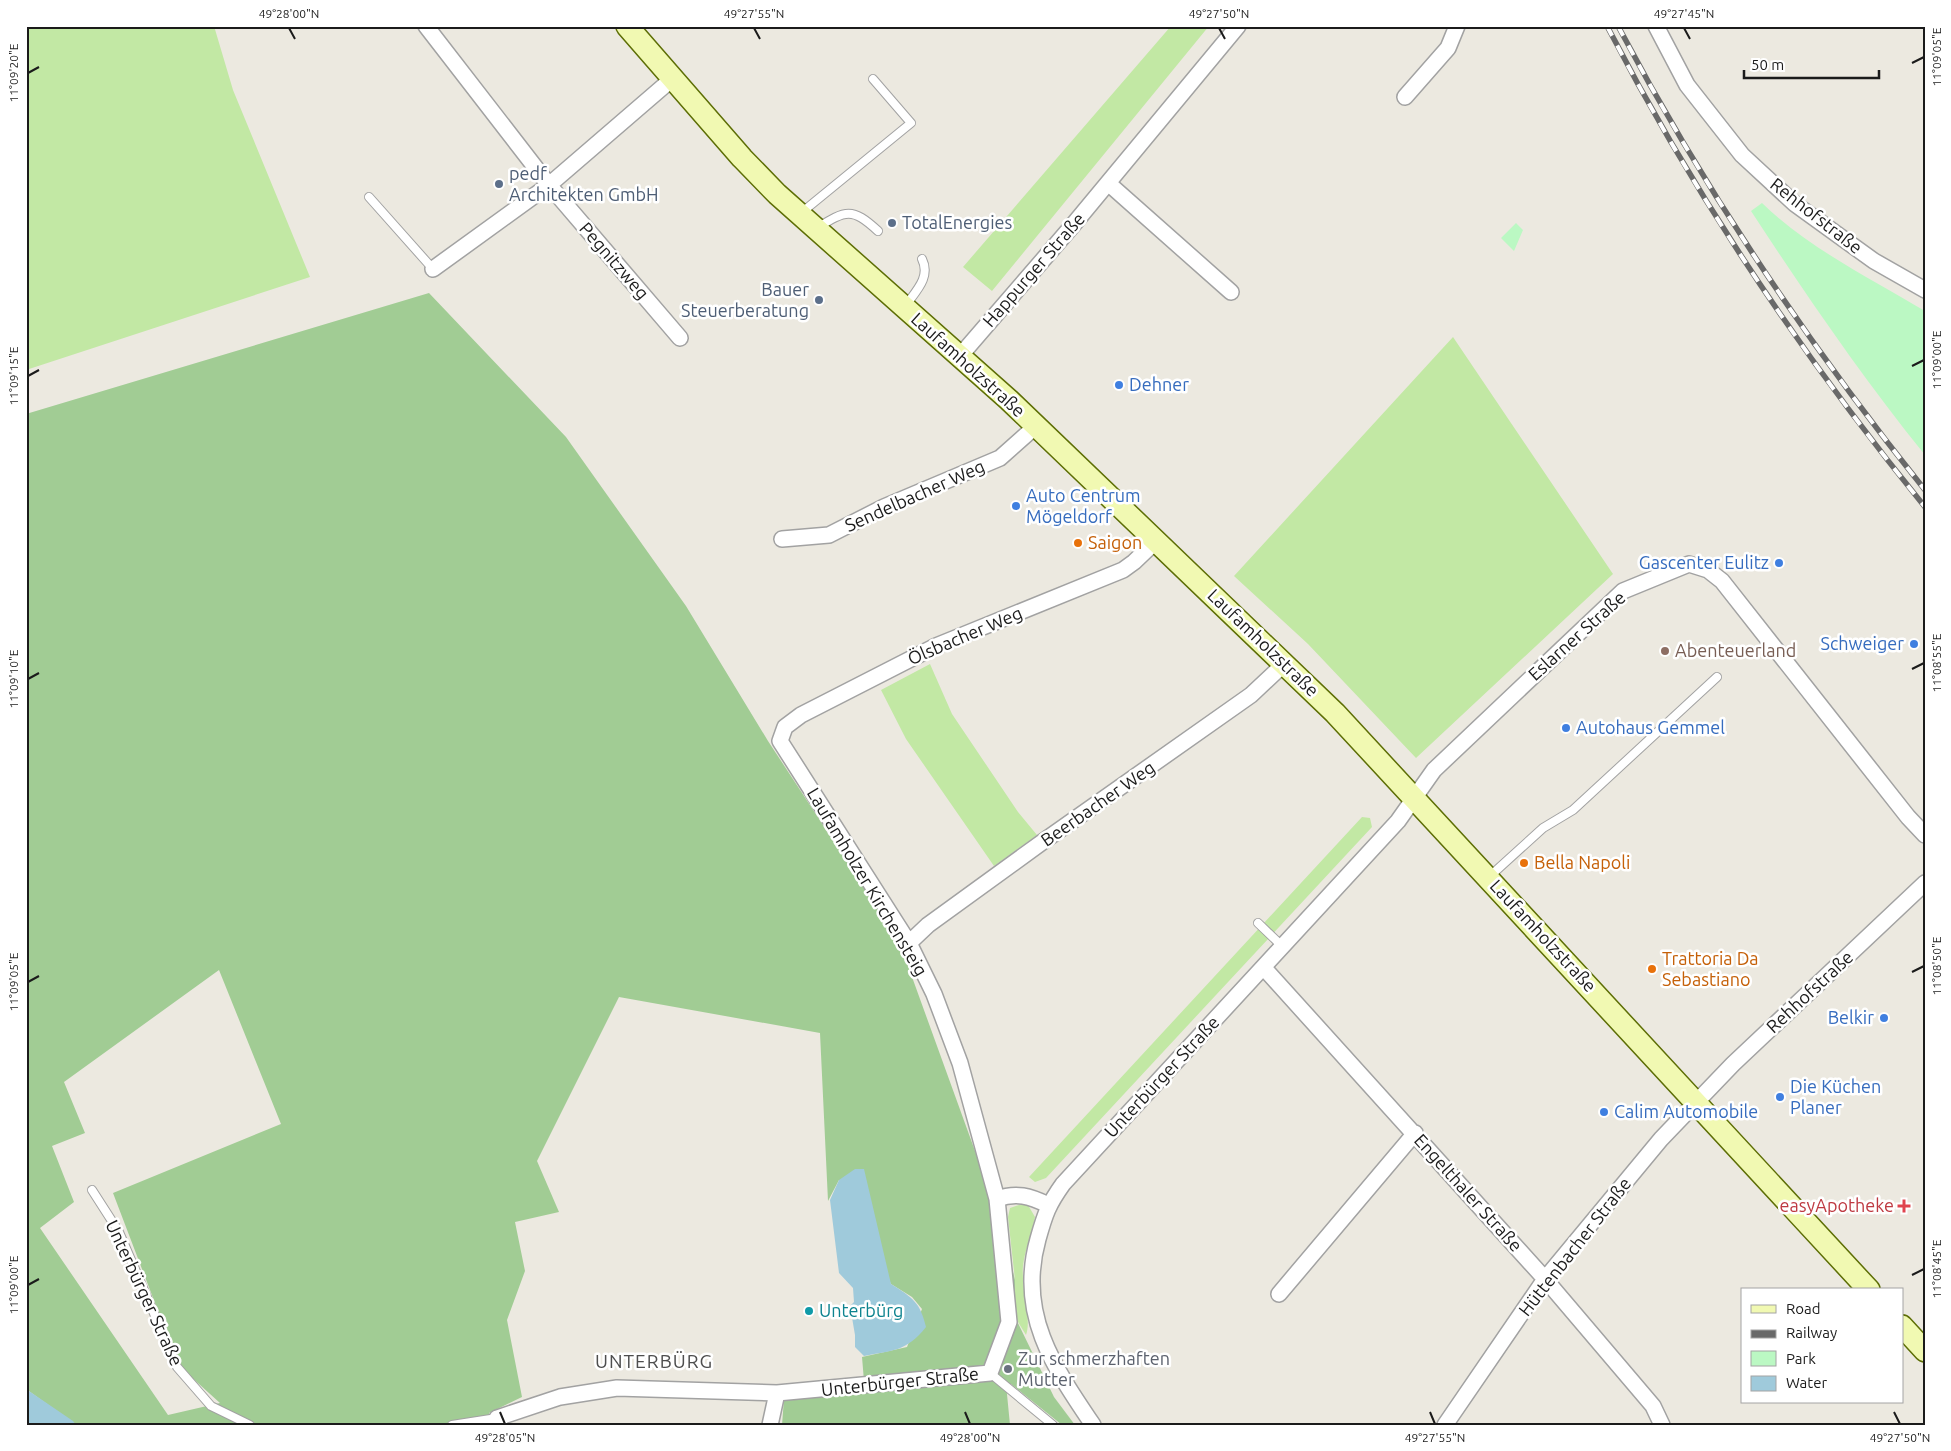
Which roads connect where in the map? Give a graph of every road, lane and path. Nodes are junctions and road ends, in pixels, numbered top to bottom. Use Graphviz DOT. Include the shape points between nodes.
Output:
graph roads {
  1 [pos="426,26"];
  2 [pos="627,26"];
  3 [pos="1238,26"];
  4 [pos="1457,26"];
  5 [pos="1656,26"];
  6 [pos="672,79"];
  7 [pos="873,79"];
  8 [pos="1405,97"];
  9 [pos="1108,183"];
  10 [pos="549,184"];
  11 [pos="368,196"];
  12 [pos="799,214"];
  13 [pos="815,229"];
  14 [pos="878,231"];
  15 [pos="922,259"];
  16 [pos="433,269"];
  17 [pos="1925,290"];
  18 [pos="1231,292"];
  19 [pos="905,308"];
  20 [pos="680,338"];
  21 [pos="960,356"];
  22 [pos="1036,426"];
  23 [pos="782,539"];
  24 [pos="1157,540"];
  25 [pos="1285,663"];
  26 [pos="1717,677"];
  27 [pos="780,741"];
  28 [pos="1415,796"];
  29 [pos="1925,835"];
  30 [pos="1489,877"];
  31 [pos="1925,883"];
  32 [pos="1258,923"];
  33 [pos="909,943"];
  34 [pos="1283,947"];
  35 [pos="1264,968"];
  36 [pos="1696,1102"];
  37 [pos="1414,1133"];
  38 [pos="92,1190"];
  39 [pos="997,1199"];
  40 [pos="1048,1205"];
  41 [pos="1545,1279"];
  42 [pos="1867,1288"];
  43 [pos="1279,1294"];
  44 [pos="1904,1328"];
  45 [pos="1925,1351"];
  46 [pos="990,1373"];
  47 [pos="777,1394"];
  48 [pos="498,1421"];
  49 [pos="250,1425"];
  50 [pos="452,1425"];
  51 [pos="770,1425"];
  52 [pos="1053,1425"];
  53 [pos="1093,1425"];
  54 [pos="1445,1425"];
  55 [pos="1662,1425"];
  1 -- 10 [label="street, Pegnitzweg"];
  2 -- 6 [label="main road, Laufamholzstraße"];
  3 -- 9 [label="street, Happurger Straße"];
  4 -- 8 [label="street" via="1448,48"];
  5 -- 17 [label="street, Rehhofstraße" via="1686,85 1742,155 1795,204 1874,261"];
  6 -- 10 [label="street"];
  6 -- 12 [label="main road, Laufamholzstraße" via="742,158"];
  7 -- 12 [label="lane" via="911,123"];
  9 -- 18 [label="street"];
  9 -- 21 [label="street, Happurger Straße"];
  10 -- 16 [label="street"];
  10 -- 20 [label="street, Pegnitzweg"];
  11 -- 16 [label="lane"];
  12 -- 13 [label="main road, Laufamholzstraße"];
  13 -- 14 [label="lane" via="836,216 852,213 862,216"];
  13 -- 19 [label="main road, Laufamholzstraße"];
  15 -- 19 [label="lane" via="926,268 924,279"];
  19 -- 21 [label="main road, Laufamholzstraße"];
  21 -- 22 [label="main road, Laufamholzstraße"];
  22 -- 23 [label="street, Sendelbacher Weg" via="1000,458 884,507 829,535"];
  22 -- 24 [label="main road, Laufamholzstraße"];
  24 -- 25 [label="main road, Laufamholzstraße"];
  24 -- 27 [label="street, Ölsbacher Weg" via="1123,570 936,646 801,715 785,728"];
  25 -- 28 [label="main road, Laufamholzstraße"];
  25 -- 33 [label="street, Beerbacher Weg" via="1251,695 1041,843 928,925"];
  26 -- 30 [label="lane" via="1573,810 1543,828"];
  27 -- 33 [label="street, Laufamholzer Kirchensteig"];
  28 -- 29 [label="street, Eslarner Straße" via="1442,763 1623,591 1690,564 1708,570 1722,580"];
  28 -- 30 [label="main road, Laufamholzstraße"];
  28 -- 34 [label="street, Unterbürger Straße" via="1398,821"];
  30 -- 36 [label="main road, Laufamholzstraße"];
  31 -- 36 [label="street, Rehhofstraße"];
  32 -- 34 [label="lane"];
  33 -- 39 [label="street, Laufamholzer Kirchensteig" via="934,994 960,1063"];
  34 -- 35 [label="street, Unterbürger Straße"];
  35 -- 37 [label="street, Engelthaler Straße"];
  35 -- 40 [label="street, Unterbürger Straße" via="1063,1184"];
  36 -- 41 [label="street, Hüttenbacher Straße" via="1661,1139"];
  36 -- 42 [label="main road, Laufamholzstraße"];
  37 -- 41 [label="street, Engelthaler Straße"];
  37 -- 43 [label="street"];
  38 -- 49 [label="lane, Unterbürger Straße" via="118,1232 177,1367 211,1406"];
  39 -- 40 [label="street" via="1018,1194"];
  39 -- 46 [label="street, Unterbürger Straße" via="1009,1322"];
  40 -- 53 [label="street, Unterbürger Straße" via="1032,1261 1031,1297 1037,1325 1054,1366"];
  41 -- 54 [label="street, Hüttenbacher Straße"];
  41 -- 55 [label="street, Engelthaler Straße" via="1653,1406"];
  44 -- 45 [label="main road"];
  46 -- 47 [label="street, Unterbürger Straße"];
  46 -- 52 [label="lane"];
  47 -- 48 [label="street, Unterbürger Straße" via="617,1388 560,1397"];
  47 -- 51 [label="street"];
  48 -- 50 [label="lane, Unterbürger Straße"];
}
